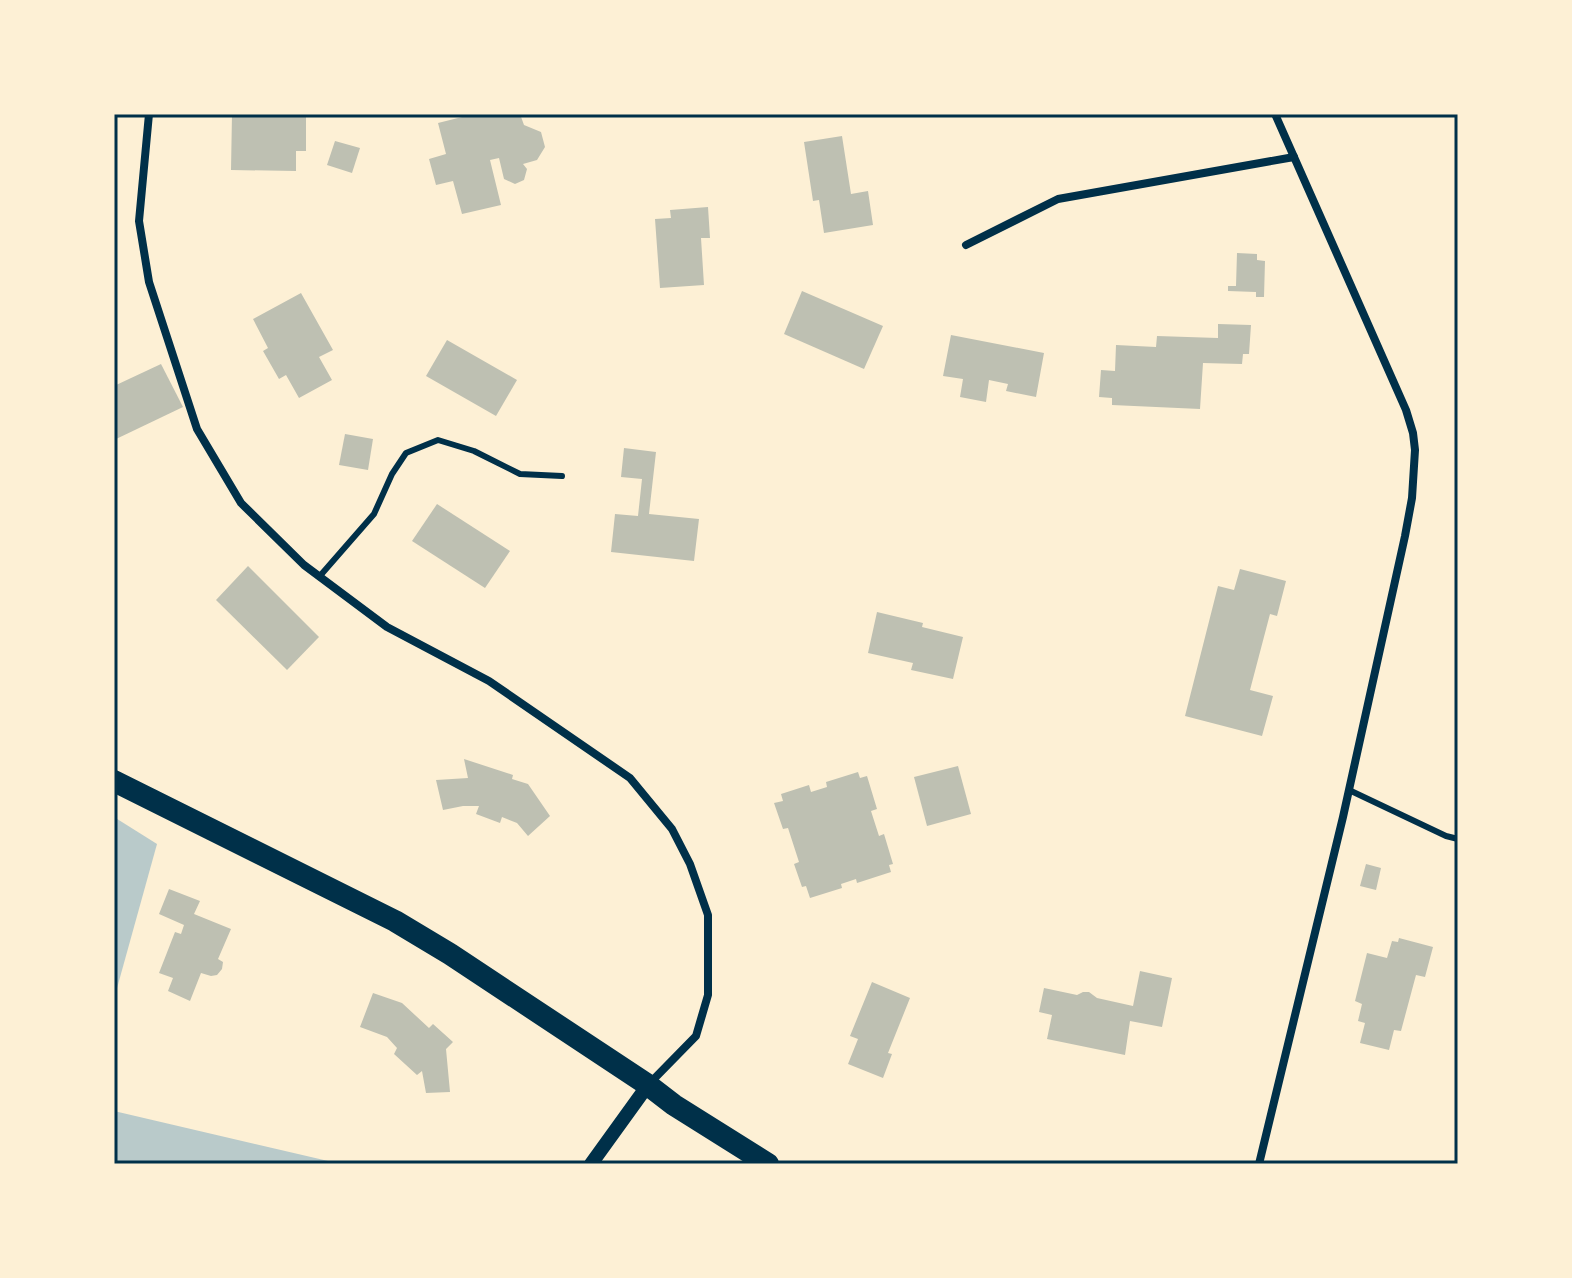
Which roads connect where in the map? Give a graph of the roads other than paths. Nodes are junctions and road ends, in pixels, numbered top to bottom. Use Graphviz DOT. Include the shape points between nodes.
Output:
graph roads {
  1 [pos="149,114"];
  2 [pos="1275,114"];
  3 [pos="1294,157"];
  4 [pos="966,245"];
  5 [pos="562,476"];
  6 [pos="319,577"];
  7 [pos="114,781"];
  8 [pos="1349,790"];
  9 [pos="1458,839"];
  10 [pos="648,1085"];
  11 [pos="591,1164"];
  12 [pos="768,1164"];
  13 [pos="1259,1164"];
  1 -- 6 [label="street" via="139,221 149,282 197,429 241,503"];
  2 -- 3 [label="street"];
  3 -- 4 [label="street" via="1058,199"];
  3 -- 8 [label="street" via="1406,410 1415,450 1405,536"];
  5 -- 6 [label="lane" via="520,474 438,440 406,453 374,514"];
  6 -- 10 [label="street" via="387,627 489,681 630,778 672,829 708,915 708,995 696,1036"];
  7 -- 10 [label="highway" via="395,921"];
  8 -- 9 [label="lane"];
  8 -- 13 [label="street"];
  10 -- 11 [label="street"];
  10 -- 12 [label="highway"];
}
